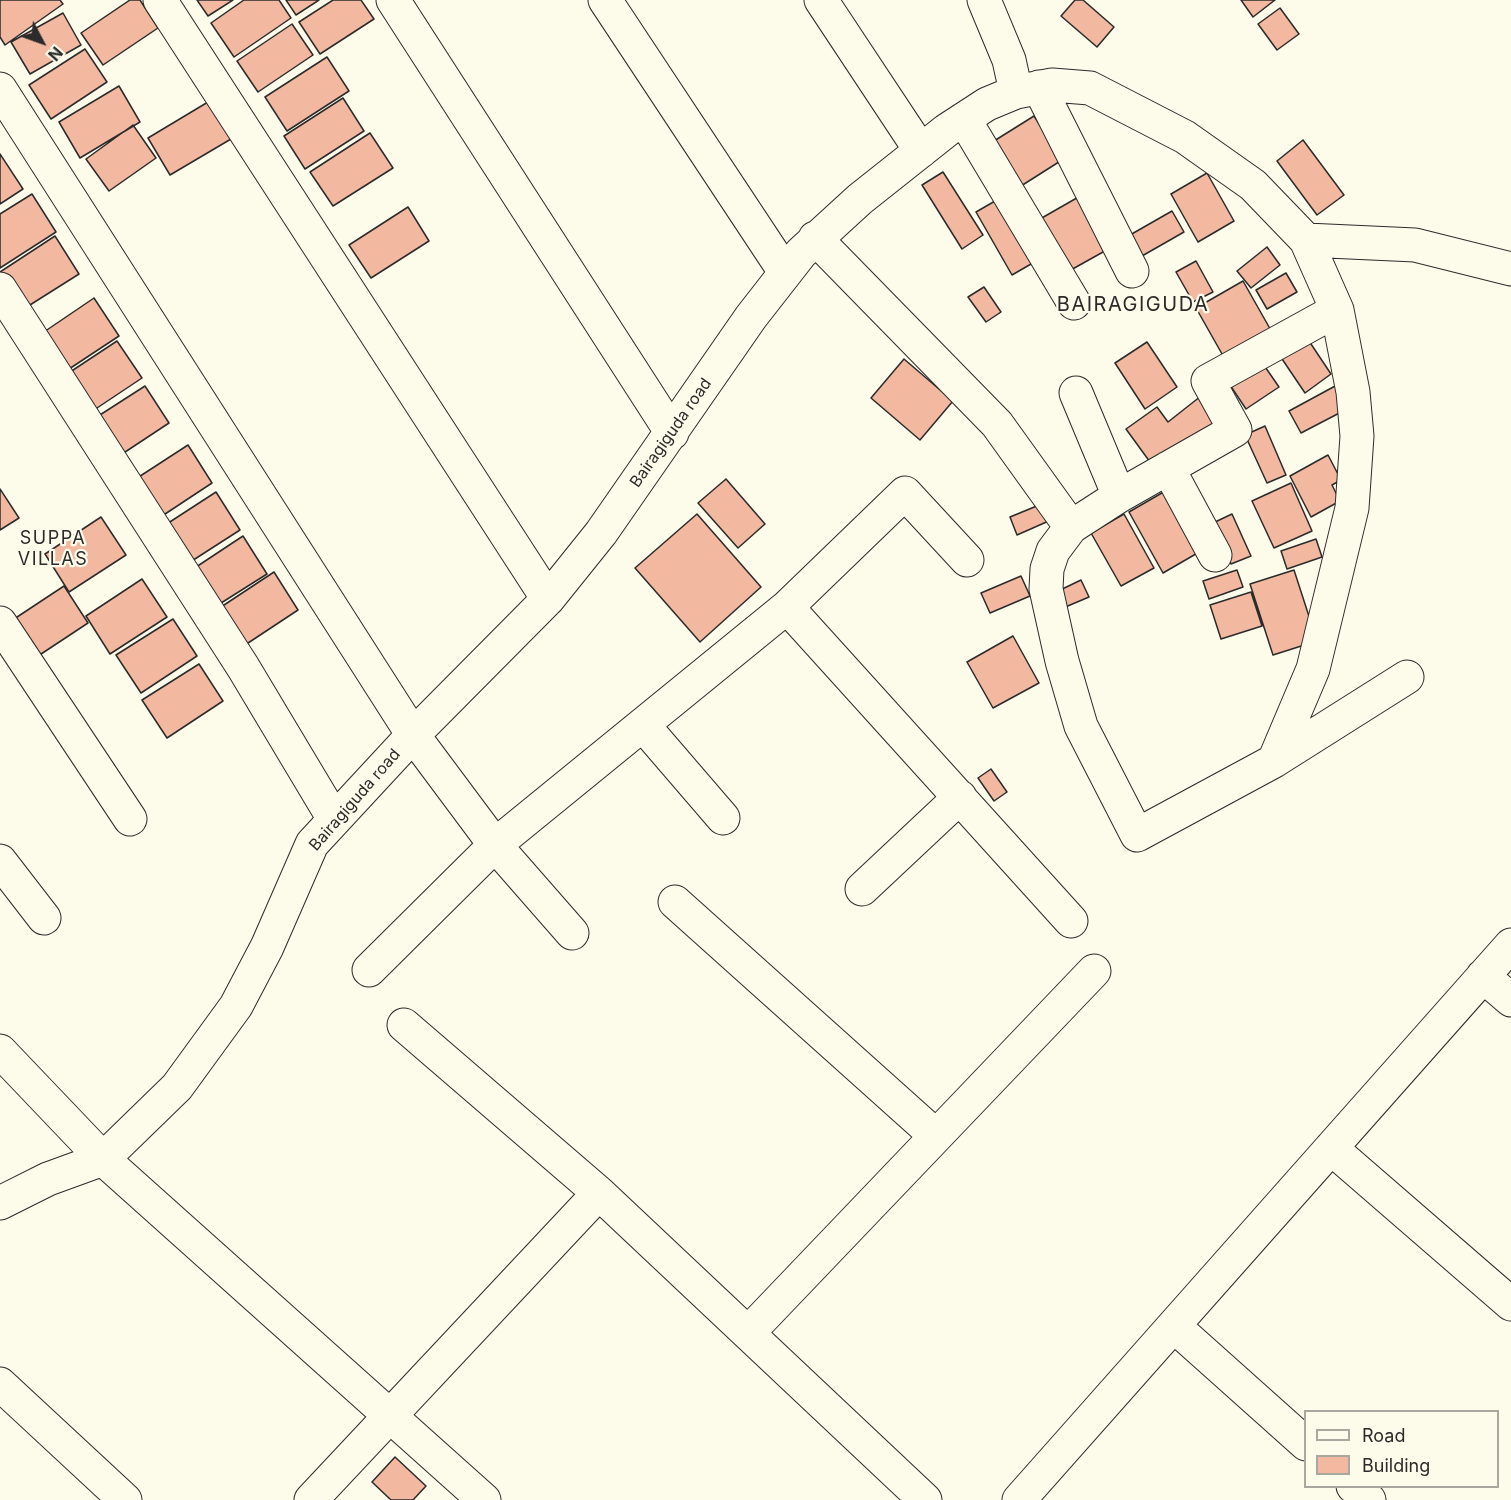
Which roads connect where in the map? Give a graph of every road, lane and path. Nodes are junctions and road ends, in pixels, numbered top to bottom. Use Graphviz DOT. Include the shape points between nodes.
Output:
graph roads {
  1 [pos="160,0"];
  2 [pos="393,0"];
  3 [pos="605,0"];
  4 [pos="821,0"];
  5 [pos="984,0"];
  6 [pos="0,89"];
  7 [pos="1028,89"];
  8 [pos="964,119"];
  9 [pos="921,151"];
  10 [pos="815,238"];
  11 [pos="1306,240"];
  12 [pos="1511,269"];
  13 [pos="1132,271"];
  14 [pos="786,272"];
  15 [pos="0,289"];
  16 [pos="1074,303"];
  17 [pos="1337,310"];
  18 [pos="1076,393"];
  19 [pos="672,433"];
  20 [pos="1168,468"];
  21 [pos="1119,496"];
  22 [pos="1071,527"];
  23 [pos="1215,555"];
  24 [pos="967,560"];
  25 [pos="548,599"];
  26 [pos="787,607"];
  27 [pos="0,623"];
  28 [pos="1407,677"];
  29 [pos="643,725"];
  30 [pos="413,735"];
  31 [pos="1274,761"];
  32 [pos="960,797"];
  33 [pos="723,818"];
  34 [pos="130,819"];
  35 [pos="334,819"];
  36 [pos="495,845"];
  37 [pos="0,861"];
  38 [pos="862,889"];
  39 [pos="675,902"];
  40 [pos="44,918"];
  41 [pos="1071,921"];
  42 [pos="572,933"];
  43 [pos="1511,945"];
  44 [pos="369,970"];
  45 [pos="1094,972"];
  46 [pos="1484,976"];
  47 [pos="1511,1000"];
  48 [pos="404,1025"];
  49 [pos="0,1051"];
  50 [pos="936,1136"];
  51 [pos="1330,1148"];
  52 [pos="103,1159"];
  53 [pos="599,1193"];
  54 [pos="0,1203"];
  55 [pos="1511,1304"];
  56 [pos="1173,1326"];
  57 [pos="748,1333"];
  58 [pos="0,1384"];
  59 [pos="390,1416"];
  60 [pos="1304,1443"];
  61 [pos="1355,1488"];
  62 [pos="125,1500"];
  63 [pos="311,1500"];
  64 [pos="484,1500"];
  65 [pos="925,1500"];
  66 [pos="1019,1500"];
  67 [pos="1369,1500"];
  1 -- 25 [label="street"];
  2 -- 19 [label="street"];
  3 -- 14 [label="street"];
  4 -- 9 [label="street"];
  5 -- 7 [label="street" via="1009,60"];
  6 -- 30 [label="street"];
  7 -- 8 [label="street, Bairagiguda road" via="987,104"];
  7 -- 11 [label="street, Bairagiguda road" via="1052,85 1090,88 1185,137 1253,185"];
  7 -- 13 [label="street"];
  8 -- 9 [label="street, Bairagiguda road"];
  8 -- 16 [label="street"];
  9 -- 10 [label="street, Bairagiguda road"];
  10 -- 14 [label="street, Bairagiguda road"];
  10 -- 22 [label="street" via="997,424"];
  11 -- 12 [label="street" via="1415,245"];
  11 -- 17 [label="street"];
  14 -- 19 [label="street, Bairagiguda road"];
  15 -- 35 [label="street" via="243,667"];
  17 -- 20 [label="street" via="1208,381 1235,430"];
  17 -- 31 [label="street" via="1357,436 1352,508 1313,669"];
  18 -- 21 [label="street"];
  19 -- 25 [label="street, Bairagiguda road"];
  20 -- 21 [label="street"];
  20 -- 23 [label="street"];
  21 -- 22 [label="street"];
  22 -- 31 [label="street" via="1053,551 1047,569 1049,599 1081,726 1137,835"];
  24 -- 26 [label="street" via="906,494"];
  25 -- 30 [label="street, Bairagiguda road"];
  26 -- 29 [label="street"];
  26 -- 32 [label="street"];
  27 -- 34 [label="street"];
  28 -- 31 [label="street"];
  29 -- 33 [label="street"];
  29 -- 36 [label="street"];
  30 -- 35 [label="street, Bairagiguda road"];
  30 -- 36 [label="street"];
  32 -- 38 [label="street"];
  32 -- 41 [label="street"];
  35 -- 52 [label="street, Bairagiguda road" via="312,844 267,947 236,1006 177,1087"];
  36 -- 42 [label="street"];
  36 -- 44 [label="street"];
  37 -- 40 [label="street"];
  39 -- 50 [label="street"];
  43 -- 46 [label="street"];
  45 -- 50 [label="street"];
  46 -- 47 [label="street"];
  46 -- 51 [label="street"];
  48 -- 53 [label="street"];
  49 -- 52 [label="street"];
  50 -- 57 [label="street"];
  51 -- 55 [label="street"];
  51 -- 56 [label="street"];
  52 -- 54 [label="street, Bairagiguda road" via="48,1179"];
  52 -- 59 [label="street"];
  53 -- 57 [label="street"];
  53 -- 59 [label="street"];
  56 -- 60 [label="street"];
  56 -- 66 [label="street"];
  57 -- 65 [label="street"];
  58 -- 62 [label="street"];
  59 -- 63 [label="street"];
  59 -- 64 [label="street"];
  61 -- 67 [label="street"];
}
